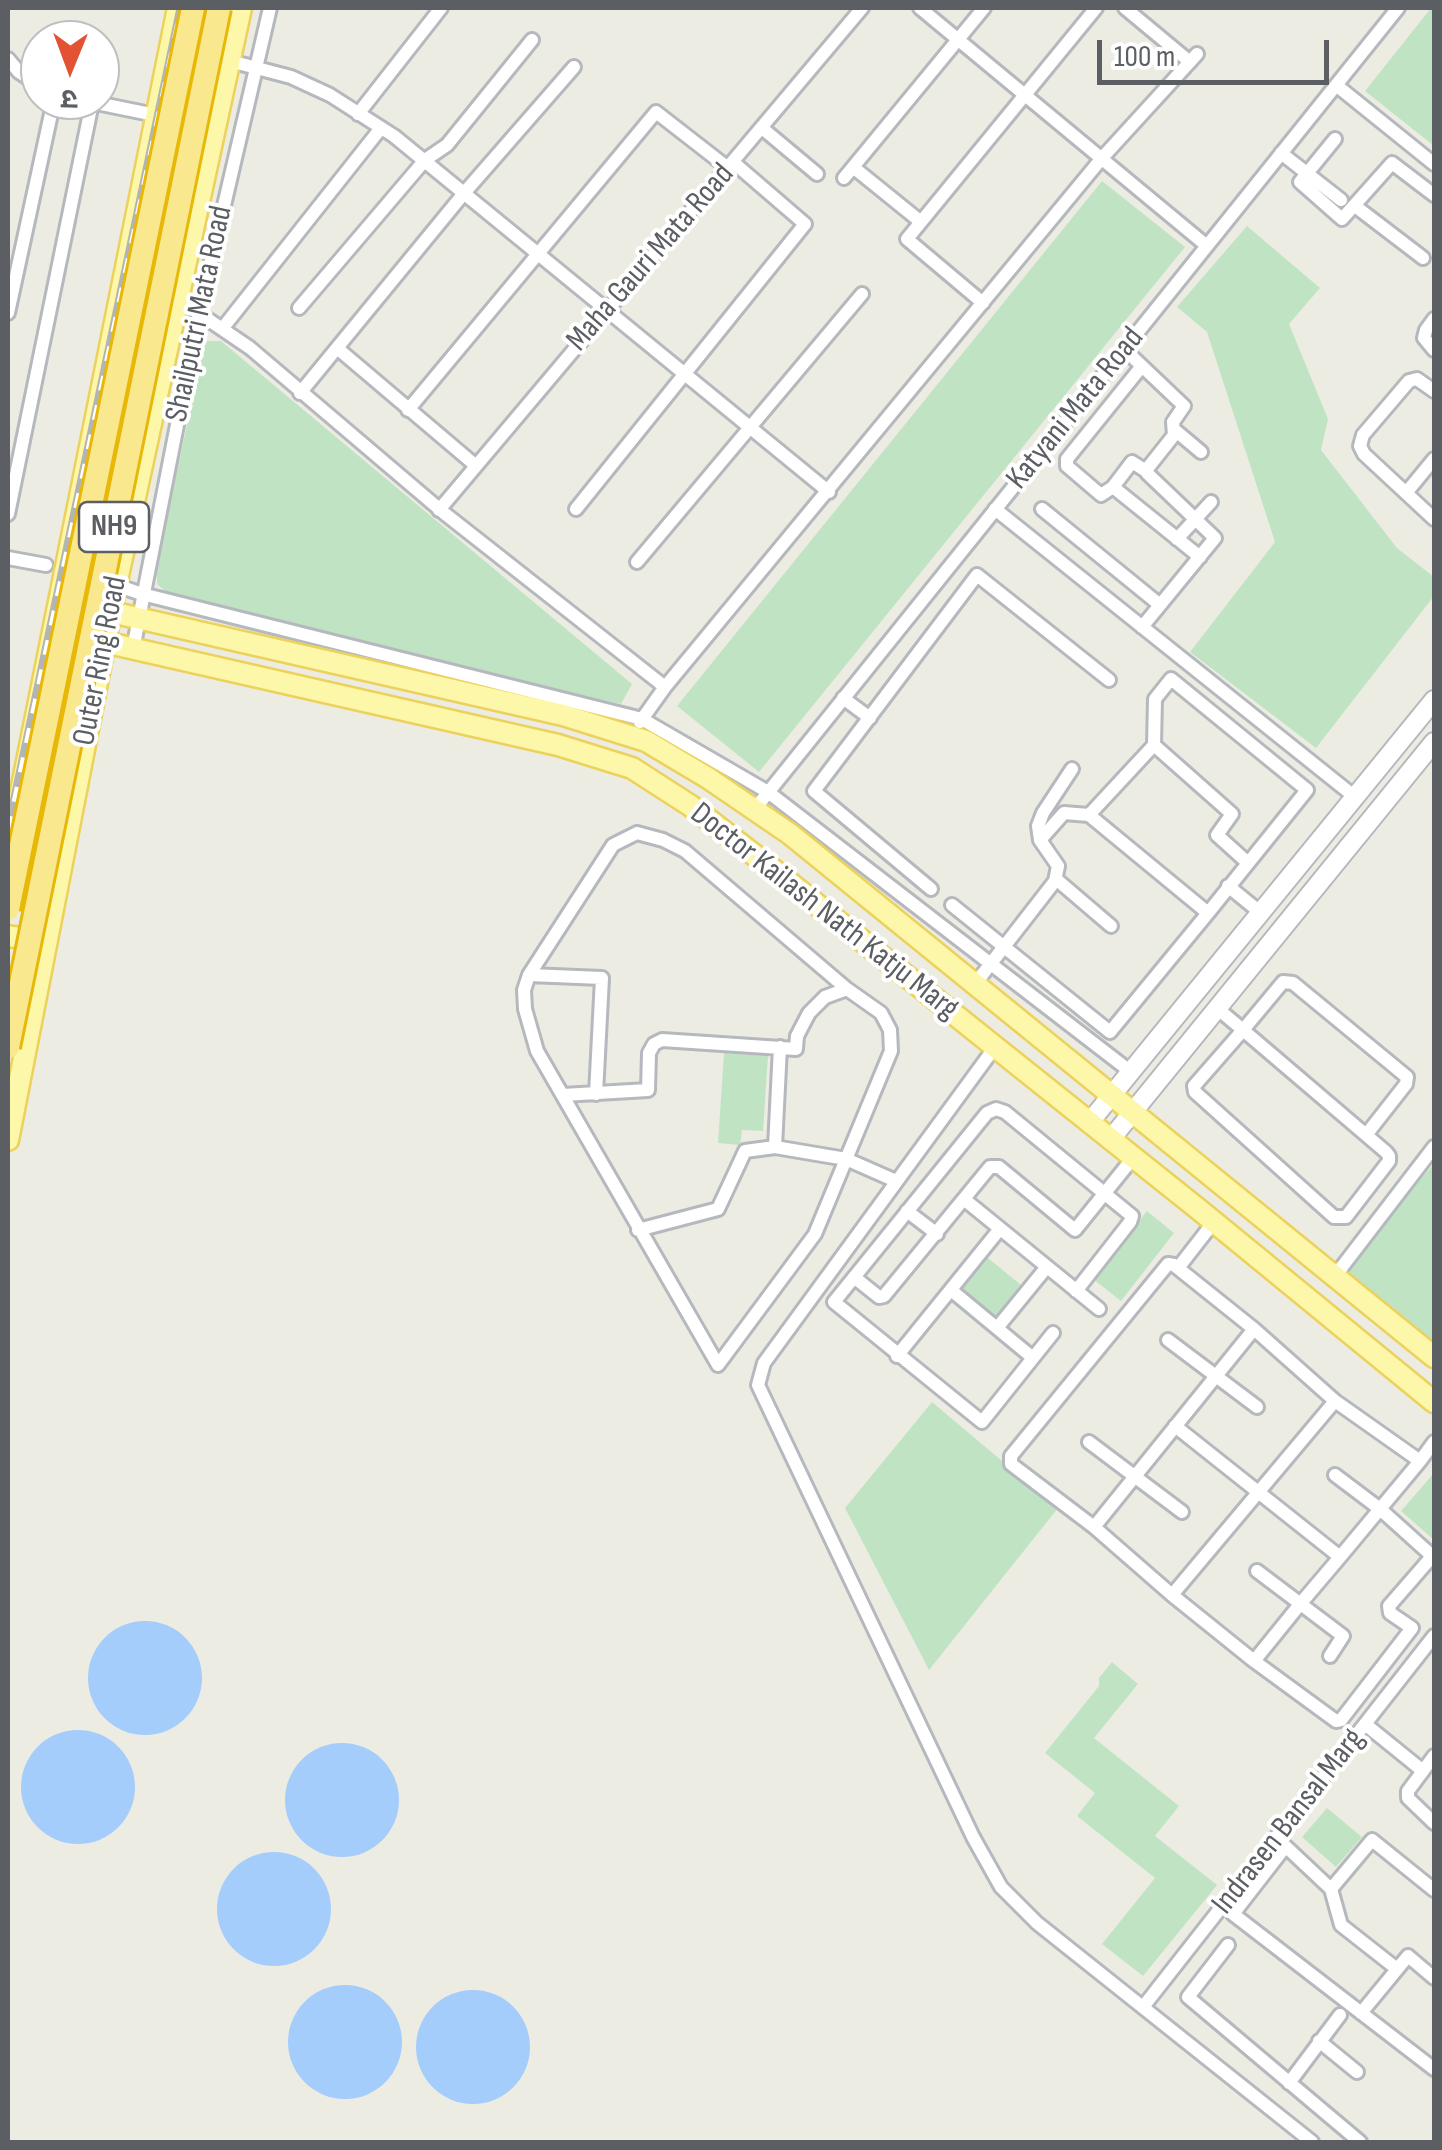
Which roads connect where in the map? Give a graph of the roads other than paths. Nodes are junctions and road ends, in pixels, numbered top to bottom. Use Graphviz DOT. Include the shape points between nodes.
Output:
graph roads {
  1 [pos="178,8"];
  2 [pos="193,8"];
  3 [pos="220,8"];
  4 [pos="242,8"];
  5 [pos="270,8"];
  6 [pos="441,8"];
  7 [pos="862,8"];
  8 [pos="920,8"];
  9 [pos="984,8"];
  10 [pos="1096,8"];
  11 [pos="1125,8"];
  12 [pos="1398,8"];
  13 [pos="956,38"];
  14 [pos="532,40"];
  15 [pos="230,61"];
  16 [pos="256,66"];
  17 [pos="574,67"];
  18 [pos="1336,86"];
  19 [pos="1024,94"];
  20 [pos="120,108"];
  21 [pos="154,114"];
  22 [pos="358,114"];
  23 [pos="50,120"];
  24 [pos="84,120"];
  25 [pos="381,128"];
  26 [pos="762,128"];
  27 [pos="1335,139"];
  28 [pos="1281,153"];
  29 [pos="1102,158"];
  30 [pos="424,160"];
  31 [pos="1434,164"];
  32 [pos="731,165"];
  33 [pos="817,174"];
  34 [pos="1307,174"];
  35 [pos="465,192"];
  36 [pos="1434,195"];
  37 [pos="1341,200"];
  38 [pos="1355,206"];
  39 [pos="920,222"];
  40 [pos="195,224"];
  41 [pos="217,227"];
  42 [pos="1207,246"];
  43 [pos="537,251"];
  44 [pos="1423,258"];
  45 [pos="862,294"];
  46 [pos="178,299"];
  47 [pos="983,303"];
  48 [pos="299,308"];
  49 [pos="607,309"];
  50 [pos="8,312"];
  51 [pos="199,312"];
  52 [pos="116,318"];
  53 [pos="1434,319"];
  54 [pos="222,328"];
  55 [pos="171,331"];
  56 [pos="337,348"];
  57 [pos="1124,349"];
  58 [pos="1434,350"];
  59 [pos="1142,366"];
  60 [pos="684,373"];
  61 [pos="1434,391"];
  62 [pos="300,393"];
  63 [pos="408,410"];
  64 [pos="750,429"];
  65 [pos="1176,430"];
  66 [pos="1201,452"];
  67 [pos="1434,459"];
  68 [pos="475,465"];
  69 [pos="1146,471"];
  70 [pos="1113,487"];
  71 [pos="828,492"];
  72 [pos="1406,493"];
  73 [pos="1211,502"];
  74 [pos="576,509"];
  75 [pos="995,509"];
  76 [pos="1042,509"];
  77 [pos="440,510"];
  78 [pos="8,514"];
  79 [pos="1196,519"];
  80 [pos="1434,519"];
  81 [pos="1177,539"];
  82 [pos="8,558"];
  83 [pos="1200,558"];
  84 [pos="636,562"];
  85 [pos="46,564"];
  86 [pos="116,585"];
  87 [pos="142,594"];
  88 [pos="1160,605"];
  89 [pos="111,612"];
  90 [pos="138,618"];
  91 [pos="1142,627"];
  92 [pos="104,642"];
  93 [pos="132,649"];
  94 [pos="1109,680"];
  95 [pos="665,687"];
  96 [pos="462,692"];
  97 [pos="843,698"];
  98 [pos="1434,700"];
  99 [pos="870,718"];
  100 [pos="453,721"];
  101 [pos="636,727"];
  102 [pos="1434,742"];
  103 [pos="1154,745"];
  104 [pos="1072,768"];
  105 [pos="768,792"];
  106 [pos="1355,797"];
  107 [pos="754,810"];
  108 [pos="1088,814"];
  109 [pos="1040,840"];
  110 [pos="8,858"];
  111 [pos="1248,863"];
  112 [pos="902,864"];
  113 [pos="1056,878"];
  114 [pos="886,884"];
  115 [pos="1228,886"];
  116 [pos="931,889"];
  117 [pos="952,906"];
  118 [pos="8,909"];
  119 [pos="1208,913"];
  120 [pos="1261,913"];
  121 [pos="1111,926"];
  122 [pos="8,936"];
  123 [pos="46,942"];
  124 [pos="1003,948"];
  125 [pos="990,965"];
  126 [pos="529,975"];
  127 [pos="975,984"];
  128 [pos="847,989"];
  129 [pos="1218,1009"];
  130 [pos="1243,1030"];
  131 [pos="8,1047"];
  132 [pos="780,1047"];
  133 [pos="995,1047"];
  134 [pos="1131,1072"];
  135 [pos="596,1094"];
  136 [pos="1113,1094"];
  137 [pos="563,1095"];
  138 [pos="1134,1111"];
  139 [pos="1089,1123"];
  140 [pos="1366,1135"];
  141 [pos="8,1140"];
  142 [pos="1110,1140"];
  143 [pos="775,1147"];
  144 [pos="1434,1147"];
  145 [pos="1133,1158"];
  146 [pos="846,1159"];
  147 [pos="896,1182"];
  148 [pos="1106,1193"];
  149 [pos="964,1200"];
  150 [pos="908,1210"];
  151 [pos="1213,1223"];
  152 [pos="638,1230"];
  153 [pos="999,1230"];
  154 [pos="937,1234"];
  155 [pos="1046,1268"];
  156 [pos="1178,1268"];
  157 [pos="1334,1276"];
  158 [pos="854,1277"];
  159 [pos="951,1290"];
  160 [pos="1076,1291"];
  161 [pos="1100,1309"];
  162 [pos="997,1328"];
  163 [pos="1254,1329"];
  164 [pos="1053,1333"];
  165 [pos="1168,1340"];
  166 [pos="897,1356"];
  167 [pos="1033,1358"];
  168 [pos="1434,1358"];
  169 [pos="1216,1376"];
  170 [pos="1335,1401"];
  171 [pos="1434,1402"];
  172 [pos="1256,1407"];
  173 [pos="1175,1426"];
  174 [pos="1090,1442"];
  175 [pos="1434,1442"];
  176 [pos="1420,1461"];
  177 [pos="1336,1475"];
  178 [pos="1135,1477"];
  179 [pos="1259,1494"];
  180 [pos="1380,1509"];
  181 [pos="1182,1512"];
  182 [pos="1094,1527"];
  183 [pos="1340,1557"];
  184 [pos="1257,1570"];
  185 [pos="1172,1595"];
  186 [pos="1301,1603"];
  187 [pos="1434,1636"];
  188 [pos="1330,1656"];
  189 [pos="1254,1661"];
  190 [pos="1366,1724"];
  191 [pos="1434,1756"];
  192 [pos="1423,1771"];
  193 [pos="1434,1823"];
  194 [pos="1281,1842"];
  195 [pos="1332,1888"];
  196 [pos="1434,1890"];
  197 [pos="1228,1946"];
  198 [pos="1397,1970"];
  199 [pos="1434,1978"];
  200 [pos="1142,2007"];
  201 [pos="1361,2013"];
  202 [pos="1340,2016"];
  203 [pos="1318,2041"];
  204 [pos="1434,2069"];
  205 [pos="1357,2072"];
  206 [pos="1289,2083"];
  207 [pos="1312,2142"];
  208 [pos="1360,2142"];
  1 -- 21 [label="main road, Outer Ring Road"];
  2 -- 118 [label="highway, Outer Ring Road / NH9, bridge"];
  3 -- 131 [label="highway, Outer Ring Road / NH9, bridge"];
  4 -- 15 [label="main road, Outer Ring Road"];
  5 -- 16 [label="street, Shailputri Mata Road"];
  6 -- 22 [label="street"];
  7 -- 26 [label="street, Maha Gauri Mata Road"];
  8 -- 13 [label="street"];
  9 -- 13 [label="street"];
  10 -- 19 [label="street"];
  11 -- 29 [label="street" via="1194,58"];
  12 -- 18 [label="street, Katyani Mata Road"];
  13 -- 19 [label="street"];
  13 -- 39 [label="street" via="848,172"];
  14 -- 30 [label="street" via="447,145"];
  15 -- 16 [label="street"];
  15 -- 40 [label="main road, Outer Ring Road"];
  16 -- 22 [label="street" via="317,89"];
  16 -- 41 [label="street, Shailputri Mata Road"];
  17 -- 35 [label="street"];
  18 -- 28 [label="street, Katyani Mata Road"];
  18 -- 31 [label="street"];
  19 -- 29 [label="street"];
  19 -- 39 [label="street"];
  20 -- 21 [label="street"];
  21 -- 52 [label="main road, Outer Ring Road"];
  22 -- 25 [label="street"];
  23 -- 50 [label="street"];
  24 -- 78 [label="street"];
  25 -- 30 [label="street"];
  25 -- 54 [label="street"];
  26 -- 32 [label="street, Maha Gauri Mata Road"];
  26 -- 33 [label="street"];
  27 -- 34 [label="street"];
  28 -- 34 [label="street"];
  28 -- 42 [label="street, Katyani Mata Road"];
  29 -- 42 [label="street"];
  29 -- 47 [label="street"];
  30 -- 35 [label="street"];
  30 -- 48 [label="street"];
  32 -- 43 [label="street" via="656,112"];
  32 -- 49 [label="street, Maha Gauri Mata Road"];
  32 -- 60 [label="street" via="804,224"];
  34 -- 37 [label="street"];
  34 -- 38 [label="street" via="1301,185 1342,219"];
  35 -- 43 [label="street"];
  35 -- 56 [label="street"];
  36 -- 38 [label="street" via="1392,163"];
  38 -- 44 [label="street"];
  39 -- 47 [label="street" via="907,239"];
  40 -- 41 [label="street"];
  40 -- 46 [label="main road, Outer Ring Road"];
  41 -- 51 [label="street, Shailputri Mata Road"];
  42 -- 57 [label="street, Katyani Mata Road"];
  43 -- 49 [label="street"];
  43 -- 63 [label="street"];
  45 -- 64 [label="street"];
  46 -- 51 [label="street"];
  46 -- 55 [label="main road, Outer Ring Road"];
  47 -- 71 [label="street"];
  49 -- 60 [label="street"];
  49 -- 68 [label="street, Maha Gauri Mata Road"];
  51 -- 54 [label="street"];
  51 -- 87 [label="street, Shailputri Mata Road"];
  52 -- 55 [label="main road"];
  52 -- 110 [label="main road, Outer Ring Road"];
  53 -- 58 [label="street" via="1424,338"];
  54 -- 62 [label="street"];
  55 -- 86 [label="main road, Outer Ring Road"];
  56 -- 62 [label="street"];
  56 -- 63 [label="street"];
  57 -- 59 [label="street"];
  57 -- 75 [label="street, Katyani Mata Road"];
  59 -- 65 [label="street" via="1184,406 1173,422"];
  59 -- 70 [label="street" via="1066,462 1101,495"];
  60 -- 64 [label="street"];
  60 -- 74 [label="street"];
  61 -- 72 [label="street" via="1409,381 1360,440 1364,454"];
  62 -- 77 [label="street"];
  63 -- 68 [label="street"];
  64 -- 71 [label="street"];
  64 -- 84 [label="street"];
  65 -- 66 [label="street"];
  65 -- 69 [label="street"];
  67 -- 72 [label="street"];
  68 -- 77 [label="street, Maha Gauri Mata Road"];
  69 -- 70 [label="street" via="1132,462"];
  69 -- 79 [label="street"];
  70 -- 81 [label="street"];
  71 -- 95 [label="street"];
  72 -- 80 [label="street"];
  73 -- 79 [label="street"];
  75 -- 91 [label="street"];
  75 -- 97 [label="street, Katyani Mata Road"];
  76 -- 88 [label="street"];
  77 -- 95 [label="street"];
  79 -- 81 [label="street"];
  79 -- 83 [label="street" via="1215,538"];
  81 -- 83 [label="street"];
  82 -- 85 [label="street"];
  83 -- 88 [label="street"];
  86 -- 87 [label="street"];
  86 -- 89 [label="main road, Outer Ring Road"];
  87 -- 90 [label="street, Shailputri Mata Road"];
  87 -- 101 [label="street"];
  88 -- 91 [label="street"];
  89 -- 90 [label="main road, Doctor Kailash Nath Katju Marg"];
  89 -- 92 [label="main road, Outer Ring Road"];
  90 -- 93 [label="street, Shailputri Mata Road"];
  90 -- 96 [label="main road, Doctor Kailash Nath Katju Marg"];
  91 -- 106 [label="street"];
  92 -- 93 [label="main road, Doctor Kailash Nath Katju Marg"];
  92 -- 123 [label="main road, Outer Ring Road"];
  93 -- 100 [label="main road, Doctor Kailash Nath Katju Marg"];
  94 -- 99 [label="street" via="978,574"];
  95 -- 101 [label="street"];
  96 -- 100 [label="main road"];
  96 -- 101 [label="main road, Doctor Kailash Nath Katju Marg"];
  97 -- 99 [label="street"];
  97 -- 105 [label="street, Katyani Mata Road"];
  98 -- 106 [label="street"];
  99 -- 112 [label="street" via="814,791"];
  100 -- 133 [label="main road, Doctor Kailash Nath Katju Marg" via="632,768 691,806"];
  101 -- 105 [label="street"];
  101 -- 107 [label="main road, Doctor Kailash Nath Katju Marg" via="646,742"];
  102 -- 129 [label="street"];
  103 -- 108 [label="street"];
  103 -- 111 [label="street" via="1232,814 1217,836"];
  103 -- 111 [label="street" via="1156,699 1171,678 1307,790"];
  104 -- 109 [label="street" via="1042,813"];
  105 -- 107 [label="street, Katyani Mata Road"];
  105 -- 114 [label="street"];
  106 -- 120 [label="street"];
  107 -- 127 [label="main road, Doctor Kailash Nath Katju Marg"];
  108 -- 109 [label="street" via="1064,812"];
  108 -- 119 [label="street"];
  109 -- 113 [label="street" via="1058,866"];
  111 -- 115 [label="street"];
  112 -- 114 [label="street"];
  112 -- 116 [label="street"];
  113 -- 121 [label="street"];
  113 -- 124 [label="street"];
  114 -- 125 [label="street"];
  115 -- 119 [label="street"];
  115 -- 120 [label="street"];
  117 -- 124 [label="street"];
  119 -- 124 [label="street" via="1110,1032"];
  120 -- 134 [label="street"];
  122 -- 123 [label="main road"];
  123 -- 141 [label="main road, Outer Ring Road"];
  124 -- 125 [label="street"];
  125 -- 127 [label="street"];
  125 -- 134 [label="street"];
  126 -- 128 [label="street" via="613,845 636,833 685,851"];
  126 -- 135 [label="street" via="602,978"];
  126 -- 137 [label="street" via="524,1009 536,1051"];
  127 -- 136 [label="main road, Doctor Kailash Nath Katju Marg"];
  128 -- 132 [label="street" via="826,996 809,1014 796,1050"];
  128 -- 146 [label="street" via="881,1013 890,1051"];
  129 -- 130 [label="street"];
  129 -- 138 [label="street"];
  130 -- 140 [label="street"];
  130 -- 140 [label="street" via="1288,982 1404,1074 1406,1084"];
  130 -- 140 [label="street" via="1195,1092 1334,1217 1346,1217 1388,1161"];
  132 -- 135 [label="street" via="662,1040 649,1053 648,1090"];
  132 -- 143 [label="street"];
  133 -- 139 [label="main road, Doctor Kailash Nath Katju Marg"];
  133 -- 147 [label="street"];
  134 -- 136 [label="street"];
  135 -- 137 [label="street"];
  136 -- 138 [label="main road, Doctor Kailash Nath Katju Marg"];
  136 -- 139 [label="street"];
  137 -- 152 [label="street"];
  138 -- 142 [label="street"];
  138 -- 157 [label="main road, Doctor Kailash Nath Katju Marg"];
  139 -- 142 [label="main road, Doctor Kailash Nath Katju Marg"];
  142 -- 145 [label="main road, Doctor Kailash Nath Katju Marg"];
  143 -- 146 [label="street"];
  143 -- 152 [label="street" via="745,1151 718,1209"];
  144 -- 157 [label="street"];
  145 -- 148 [label="street"];
  145 -- 151 [label="main road, Doctor Kailash Nath Katju Marg"];
  146 -- 147 [label="street"];
  146 -- 152 [label="street" via="815,1234 718,1365"];
  147 -- 200 [label="street" via="764,1363 758,1385 1001,1888"];
  148 -- 149 [label="street" via="1075,1230 995,1166"];
  148 -- 150 [label="street" via="996,1109"];
  148 -- 160 [label="street" via="1128,1210 1130,1222"];
  149 -- 153 [label="street"];
  149 -- 154 [label="street"];
  150 -- 154 [label="street"];
  150 -- 158 [label="street"];
  151 -- 156 [label="street"];
  151 -- 171 [label="main road, Doctor Kailash Nath Katju Marg"];
  153 -- 155 [label="street"];
  153 -- 159 [label="street"];
  154 -- 158 [label="street" via="882,1298"];
  155 -- 160 [label="street"];
  155 -- 162 [label="street"];
  156 -- 163 [label="street"];
  156 -- 182 [label="street" via="1162,1268 1010,1460"];
  157 -- 168 [label="main road, Doctor Kailash Nath Katju Marg"];
  158 -- 166 [label="street" via="834,1304"];
  159 -- 162 [label="street"];
  159 -- 166 [label="street"];
  160 -- 161 [label="street"];
  162 -- 167 [label="street"];
  163 -- 169 [label="street"];
  163 -- 170 [label="street"];
  164 -- 167 [label="street"];
  165 -- 169 [label="street"];
  166 -- 167 [label="street" via="982,1422"];
  169 -- 172 [label="street"];
  169 -- 173 [label="street"];
  170 -- 176 [label="street"];
  170 -- 179 [label="street"];
  173 -- 178 [label="street"];
  173 -- 179 [label="street"];
  174 -- 178 [label="street"];
  175 -- 176 [label="street"];
  176 -- 180 [label="street"];
  177 -- 180 [label="street"];
  178 -- 181 [label="street"];
  178 -- 182 [label="street"];
  179 -- 183 [label="street"];
  179 -- 185 [label="street"];
  180 -- 183 [label="street"];
  180 -- 189 [label="street" via="1427,1549 1429,1560 1389,1606 1390,1614 1412,1628 1341,1720 1331,1720"];
  182 -- 185 [label="street"];
  183 -- 186 [label="street"];
  184 -- 186 [label="street"];
  185 -- 189 [label="street"];
  186 -- 188 [label="street" via="1344,1636"];
  186 -- 189 [label="street"];
  187 -- 190 [label="street, Indrasen Bansal Marg"];
  190 -- 192 [label="street"];
  190 -- 194 [label="street, Indrasen Bansal Marg"];
  191 -- 192 [label="street"];
  192 -- 193 [label="street" via="1408,1798"];
  194 -- 195 [label="street"];
  194 -- 200 [label="street, Indrasen Bansal Marg"];
  194 -- 201 [label="street" via="1233,1914"];
  195 -- 196 [label="street" via="1372,1840"];
  195 -- 198 [label="street" via="1341,1925"];
  197 -- 206 [label="street" via="1188,1997"];
  198 -- 199 [label="street" via="1408,1956"];
  198 -- 201 [label="street"];
  200 -- 207 [label="street"];
  201 -- 204 [label="street"];
  202 -- 203 [label="street"];
  203 -- 205 [label="street"];
  203 -- 206 [label="street"];
  206 -- 208 [label="street"];
}
